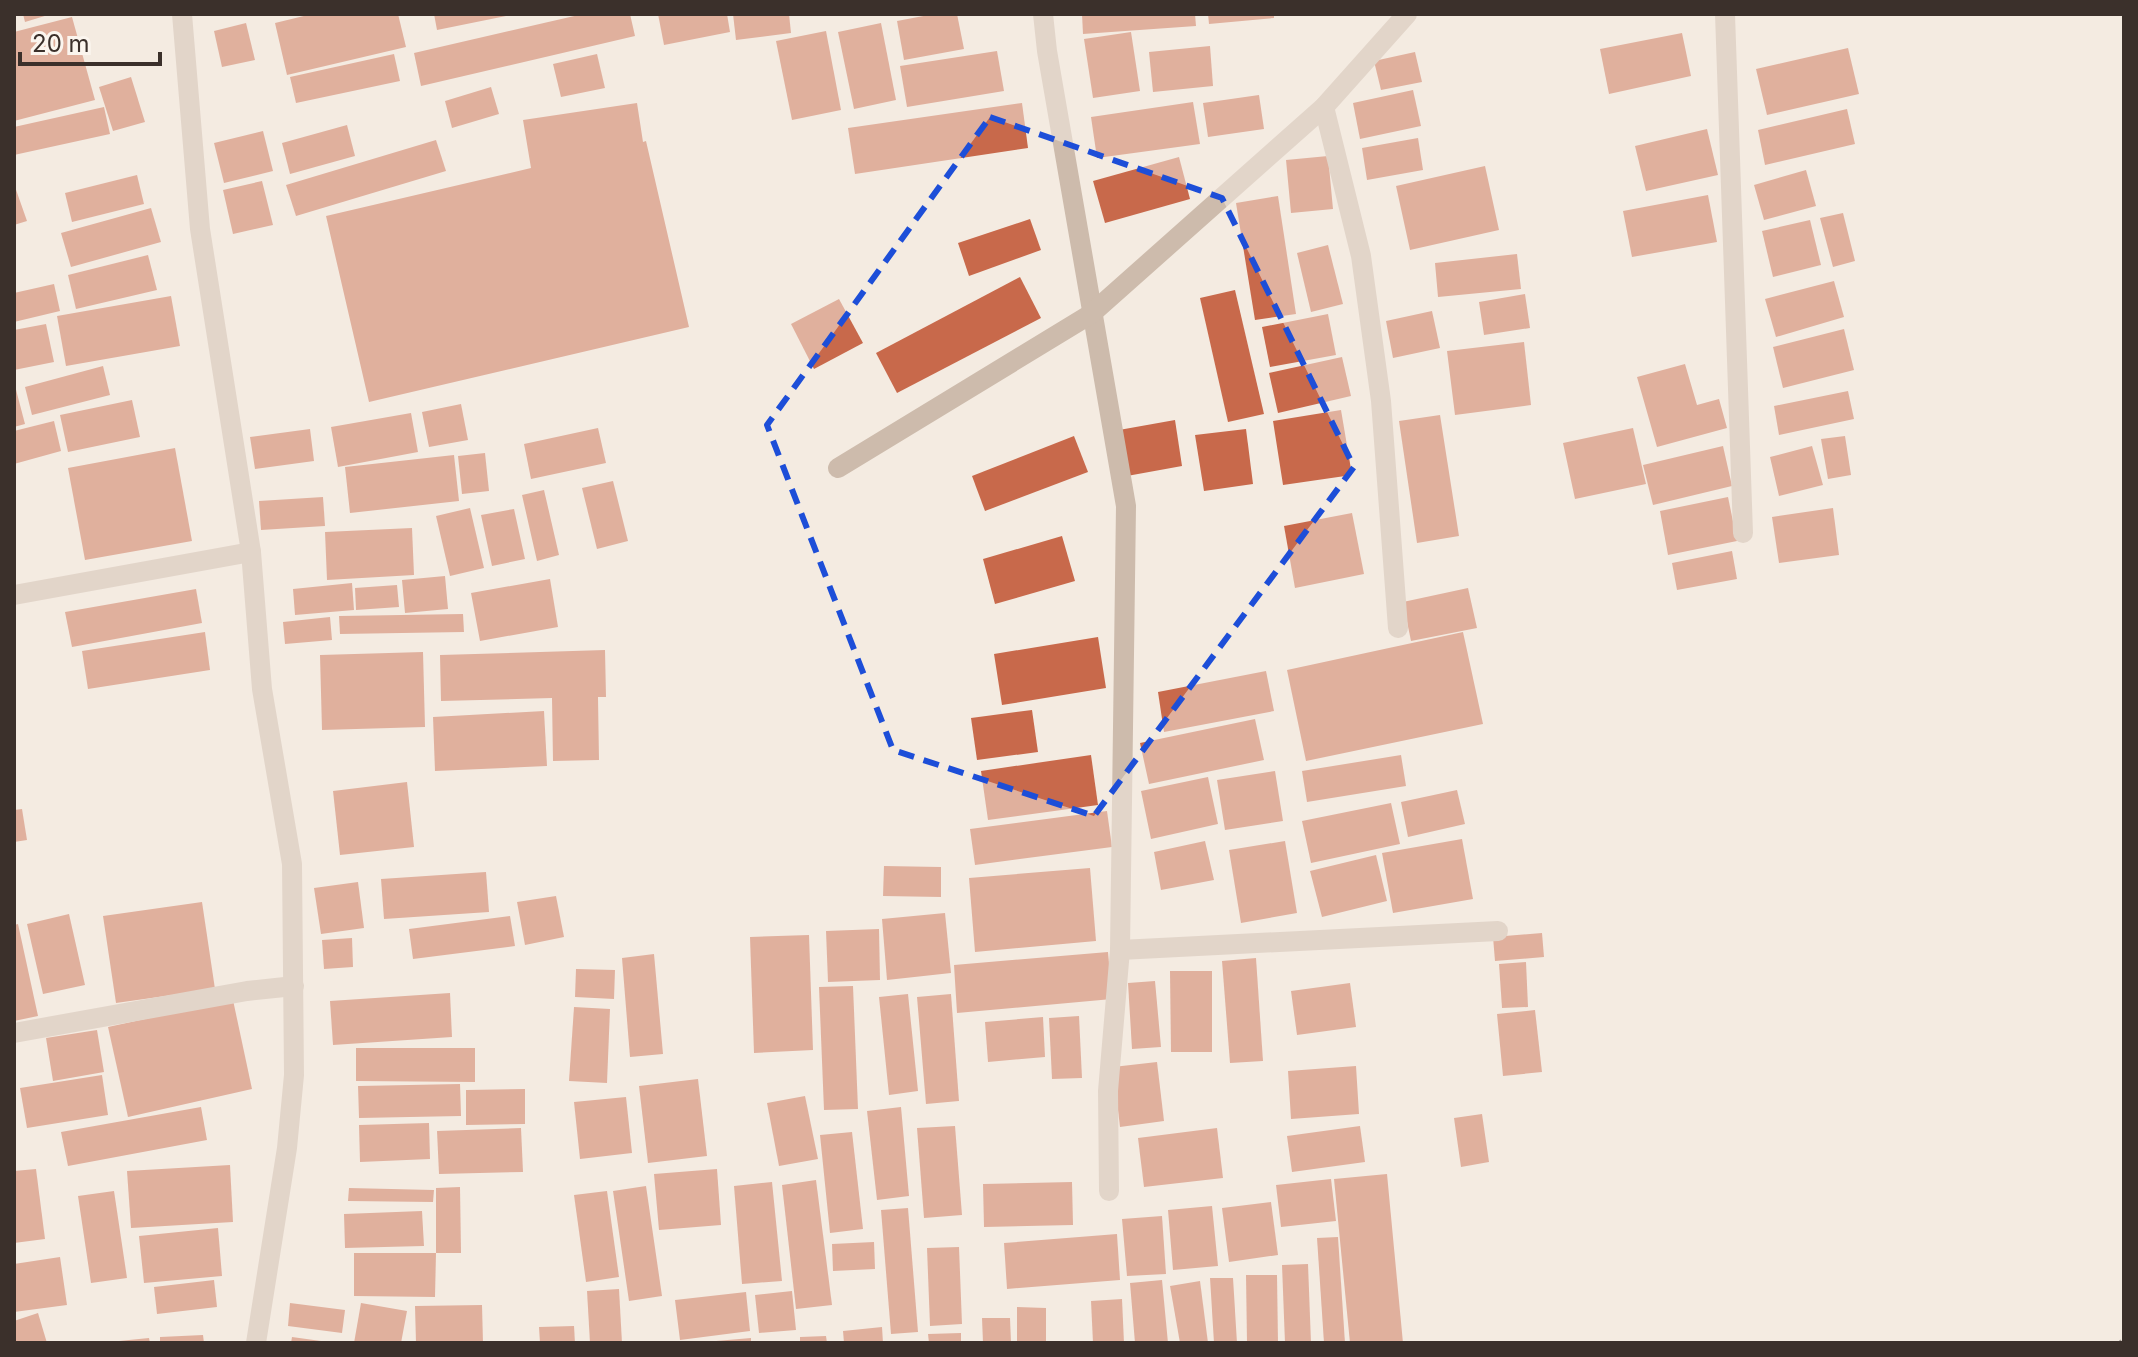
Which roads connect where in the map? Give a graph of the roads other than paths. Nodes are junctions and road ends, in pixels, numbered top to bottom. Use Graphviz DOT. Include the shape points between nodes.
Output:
graph roads {
  1 [pos="182,14"];
  2 [pos="1043,14"];
  3 [pos="1407,14"];
  4 [pos="1725,14"];
  5 [pos="1324,107"];
  6 [pos="1091,314"];
  7 [pos="838,468"];
  8 [pos="1743,533"];
  9 [pos="251,552"];
  10 [pos="14,595"];
  11 [pos="1398,628"];
  12 [pos="1498,931"];
  13 [pos="1120,950"];
  14 [pos="294,986"];
  15 [pos="14,1033"];
  16 [pos="1109,1191"];
  17 [pos="256,1343"];
  1 -- 9 [label="street" via="200,229"];
  2 -- 6 [label="street"];
  3 -- 5 [label="street"];
  4 -- 8 [label="street"];
  5 -- 6 [label="street"];
  5 -- 11 [label="street" via="1361,256 1381,401"];
  6 -- 7 [label="street"];
  6 -- 13 [label="street" via="1126,506"];
  9 -- 10 [label="street"];
  9 -- 14 [label="street" via="262,689 292,864"];
  12 -- 13 [label="street"];
  13 -- 16 [label="street" via="1108,1091"];
  14 -- 15 [label="street"];
  14 -- 17 [label="street" via="287,1148"];
}
